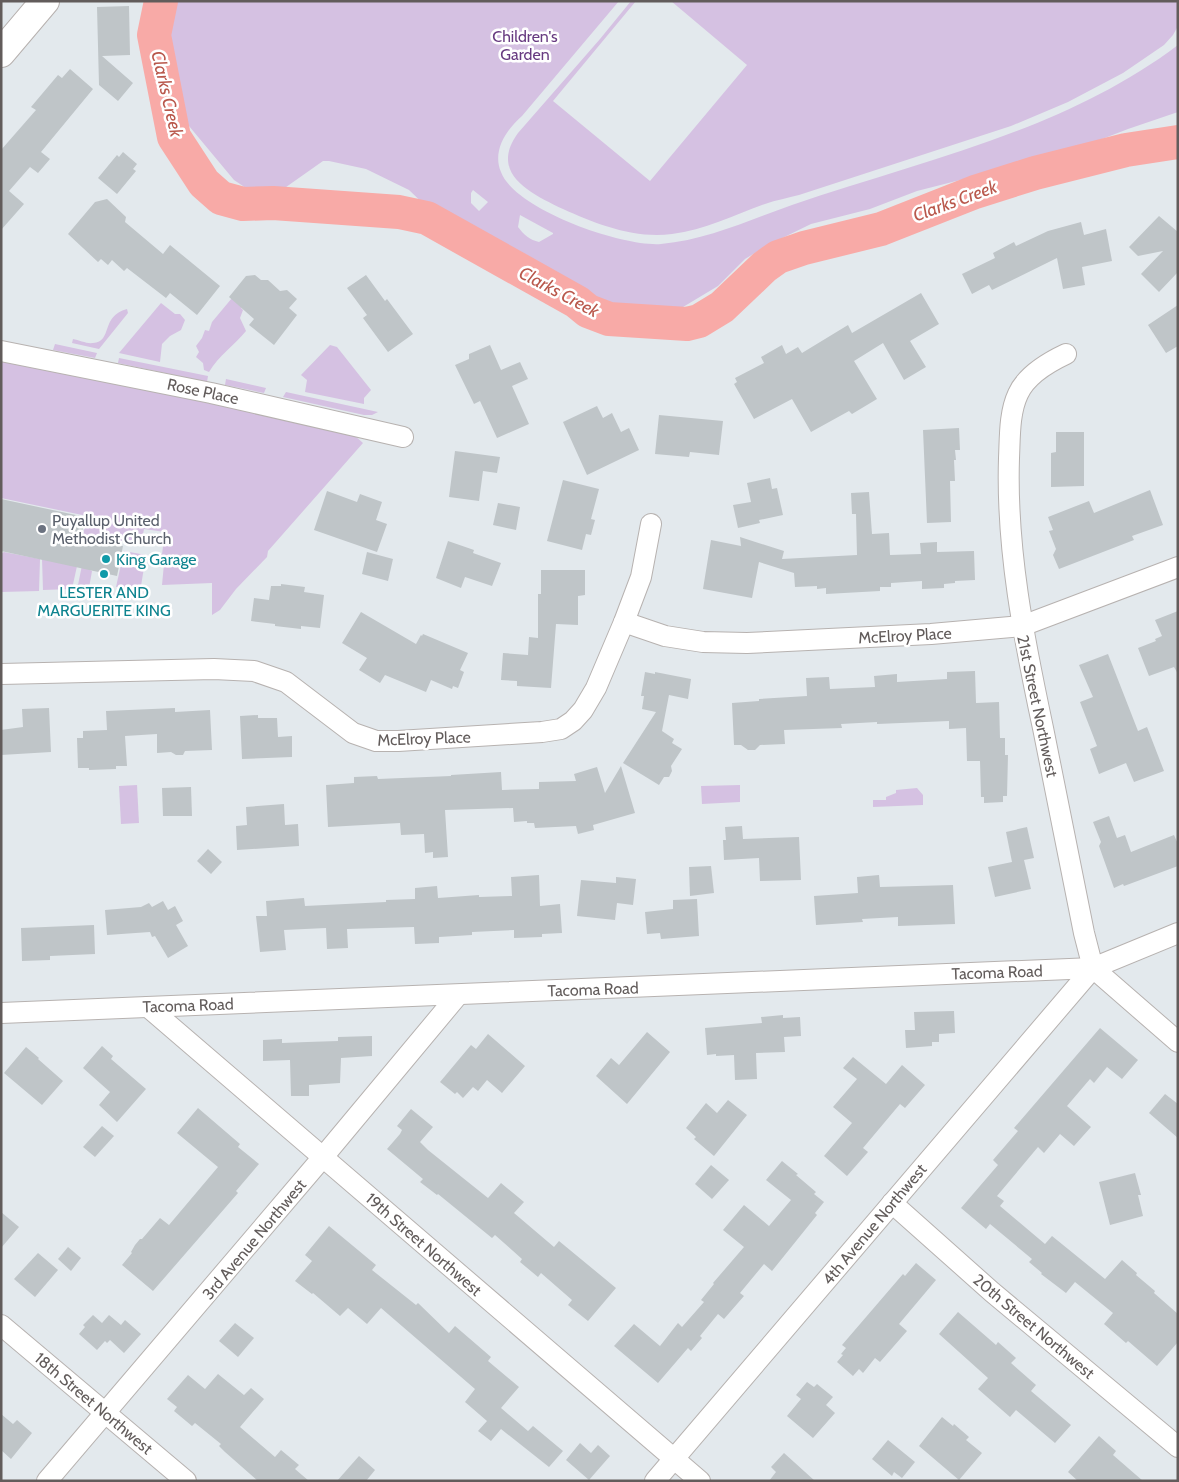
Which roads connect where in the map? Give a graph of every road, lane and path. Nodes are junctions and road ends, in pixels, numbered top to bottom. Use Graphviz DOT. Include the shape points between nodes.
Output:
graph roads {
  1 [pos="45,1"];
  2 [pos="1,53"];
  3 [pos="1,351"];
  4 [pos="1066,354"];
  5 [pos="403,437"];
  6 [pos="651,524"];
  7 [pos="1178,567"];
  8 [pos="624,622"];
  9 [pos="1022,626"];
  10 [pos="1,674"];
  11 [pos="1178,933"];
  12 [pos="1093,968"];
  13 [pos="458,995"];
  14 [pos="148,1007"];
  15 [pos="1,1013"];
  16 [pos="1178,1042"];
  17 [pos="323,1158"];
  18 [pos="892,1203"];
  19 [pos="1,1325"];
  20 [pos="106,1412"];
  21 [pos="1178,1447"];
  22 [pos="674,1459"];
  23 [pos="47,1481"];
  24 [pos="186,1481"];
  25 [pos="655,1481"];
  26 [pos="700,1481"];
  1 -- 2 [label="main road"];
  3 -- 5 [label="street, Rose Place" via="211,393"];
  4 -- 9 [label="street, 21st Street Northwest" via="1030,378 1018,394 1012,415 1009,512"];
  6 -- 8 [label="street, McElroy Place" via="642,577"];
  7 -- 9 [label="street, McElroy Place"];
  8 -- 9 [label="street, McElroy Place" via="665,636 704,642 747,643"];
  8 -- 10 [label="street, McElroy Place" via="605,669 583,710 560,729 542,732 376,741 348,730 286,682 254,671"];
  9 -- 12 [label="street, 21st Street Northwest"];
  11 -- 12 [label="street, Tacoma Road"];
  12 -- 13 [label="street, Tacoma Road"];
  12 -- 16 [label="street"];
  12 -- 18 [label="street, 4th Avenue Northwest"];
  13 -- 14 [label="street, Tacoma Road"];
  13 -- 17 [label="street, 3rd Avenue Northwest"];
  14 -- 15 [label="street, Tacoma Road"];
  14 -- 17 [label="street, 19th Street Northwest"];
  17 -- 20 [label="street, 3rd Avenue Northwest"];
  17 -- 22 [label="street, 19th Street Northwest"];
  18 -- 21 [label="street, 20th Street Northwest" via="992,1292"];
  18 -- 22 [label="street, 4th Avenue Northwest"];
  19 -- 20 [label="street, 18th Street Northwest"];
  20 -- 23 [label="street, 3rd Avenue Northwest"];
  20 -- 24 [label="street, 18th Street Northwest"];
  22 -- 25 [label="street, 4th Avenue Northwest"];
  22 -- 26 [label="street, 19th Street Northwest"];
}
